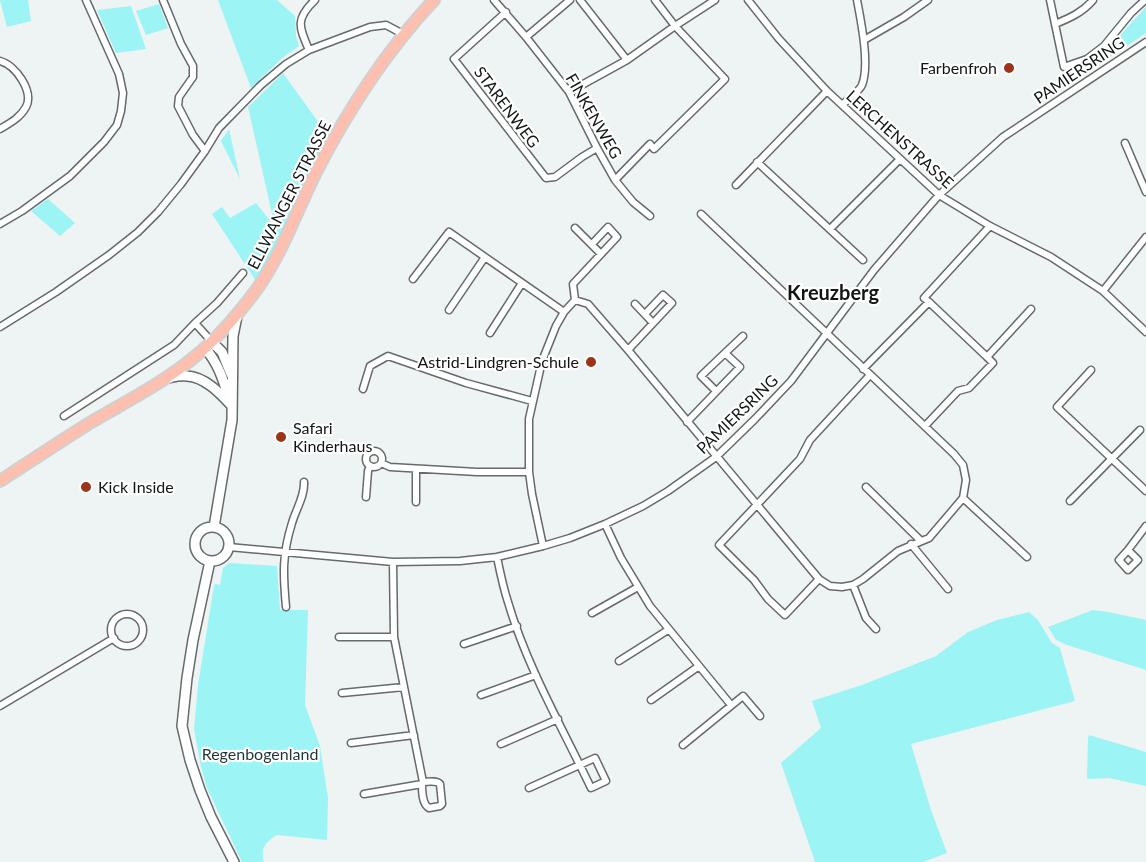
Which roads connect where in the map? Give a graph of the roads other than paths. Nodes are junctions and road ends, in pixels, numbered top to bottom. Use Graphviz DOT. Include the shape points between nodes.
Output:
graph roads {
  1 [pos="86,0"];
  2 [pos="163,0"];
  3 [pos="315,0"];
  4 [pos="434,0"];
  5 [pos="494,0"];
  6 [pos="570,0"];
  7 [pos="580,0"];
  8 [pos="655,0"];
  9 [pos="715,0"];
  10 [pos="748,0"];
  11 [pos="858,0"];
  12 [pos="927,0"];
  13 [pos="1050,0"];
  14 [pos="1093,0"];
  15 [pos="1145,0"];
  16 [pos="506,12"];
  17 [pos="1055,24"];
  18 [pos="675,26"];
  19 [pos="403,34"];
  20 [pos="526,38"];
  21 [pos="864,40"];
  22 [pos="1146,42"];
  23 [pos="309,50"];
  24 [pos="627,60"];
  25 [pos="0,61"];
  26 [pos="827,91"];
  27 [pos="569,92"];
  28 [pos="842,105"];
  29 [pos="0,129"];
  30 [pos="1125,143"];
  31 [pos="597,148"];
  32 [pos="205,151"];
  33 [pos="899,160"];
  34 [pos="757,162"];
  35 [pos="615,180"];
  36 [pos="736,185"];
  37 [pos="1146,192"];
  38 [pos="939,195"];
  39 [pos="701,213"];
  40 [pos="650,216"];
  41 [pos="0,224"];
  42 [pos="990,226"];
  43 [pos="575,228"];
  44 [pos="830,229"];
  45 [pos="1146,237"];
  46 [pos="592,244"];
  47 [pos="601,254"];
  48 [pos="485,257"];
  49 [pos="863,260"];
  50 [pos="243,273"];
  51 [pos="414,279"];
  52 [pos="522,283"];
  53 [pos="1103,291"];
  54 [pos="576,300"];
  55 [pos="929,302"];
  56 [pos="635,304"];
  57 [pos="1031,309"];
  58 [pos="449,310"];
  59 [pos="564,312"];
  60 [pos="645,314"];
  61 [pos="237,316"];
  62 [pos="195,323"];
  63 [pos="653,323"];
  64 [pos="0,327"];
  65 [pos="1146,332"];
  66 [pos="490,333"];
  67 [pos="827,334"];
  68 [pos="743,336"];
  69 [pos="208,345"];
  70 [pos="628,350"];
  71 [pos="725,353"];
  72 [pos="987,357"];
  73 [pos="864,369"];
  74 [pos="1092,370"];
  75 [pos="870,375"];
  76 [pos="166,378"];
  77 [pos="233,385"];
  78 [pos="363,389"];
  79 [pos="716,391"];
  80 [pos="532,400"];
  81 [pos="232,406"];
  82 [pos="64,416"];
  83 [pos="687,422"];
  84 [pos="925,426"];
  85 [pos="1140,430"];
  86 [pos="716,457"];
  87 [pos="1112,459"];
  88 [pos="381,463"];
  89 [pos="370,466"];
  90 [pos="417,469"];
  91 [pos="529,472"];
  92 [pos="0,481"];
  93 [pos="304,482"];
  94 [pos="866,487"];
  95 [pos="1146,491"];
  96 [pos="366,497"];
  97 [pos="963,498"];
  98 [pos="1070,501"];
  99 [pos="416,502"];
  100 [pos="758,504"];
  101 [pos="605,524"];
  102 [pos="1146,526"];
  103 [pos="214,527"];
  104 [pos="921,541"];
  105 [pos="911,544"];
  106 [pos="543,546"];
  107 [pos="229,548"];
  108 [pos="1128,550"];
  109 [pos="285,553"];
  110 [pos="497,557"];
  111 [pos="1027,557"];
  112 [pos="210,561"];
  113 [pos="393,562"];
  114 [pos="819,579"];
  115 [pos="853,585"];
  116 [pos="638,587"];
  117 [pos="948,589"];
  118 [pos="286,607"];
  119 [pos="592,613"];
  120 [pos="517,626"];
  121 [pos="876,629"];
  122 [pos="668,630"];
  123 [pos="339,637"];
  124 [pos="394,637"];
  125 [pos="114,638"];
  126 [pos="464,644"];
  127 [pos="619,661"];
  128 [pos="699,666"];
  129 [pos="536,675"];
  130 [pos="404,687"];
  131 [pos="342,693"];
  132 [pos="481,696"];
  133 [pos="651,700"];
  134 [pos="731,705"];
  135 [pos="0,706"];
  136 [pos="760,716"];
  137 [pos="558,719"];
  138 [pos="414,735"];
  139 [pos="351,743"];
  140 [pos="501,744"];
  141 [pos="683,745"];
  142 [pos="580,765"];
  143 [pos="530,788"];
  144 [pos="364,795"];
  145 [pos="234,862"];
  1 -- 41 [label="street" via="119,74 123,93 117,125 70,176"];
  2 -- 32 [label="street" via="193,66 193,77 179,97 178,106"];
  3 -- 23 [label="street" via="300,21"];
  4 -- 19 [label="main road, ELLWANGER STRASSE"];
  5 -- 16 [label="street, FINKENWEG"];
  6 -- 20 [label="street"];
  7 -- 24 [label="street"];
  8 -- 18 [label="street"];
  9 -- 18 [label="street"];
  10 -- 26 [label="street, LERCHENSTRASSE"];
  11 -- 21 [label="street"];
  12 -- 21 [label="street"];
  13 -- 17 [label="street"];
  14 -- 17 [label="street" via="1072,17"];
  15 -- 17 [label="street" via="1104,46 1087,59 1064,67"];
  16 -- 20 [label="street, FINKENWEG"];
  16 -- 31 [label="street, STARENWEG" via="454,59 546,178 555,177"];
  18 -- 24 [label="street"];
  18 -- 35 [label="street" via="725,79 654,149 650,144"];
  19 -- 23 [label="street" via="386,25 370,27"];
  19 -- 61 [label="main road, ELLWANGER STRASSE" via="362,90 271,267"];
  20 -- 27 [label="street, FINKENWEG"];
  21 -- 28 [label="street" via="862,86"];
  22 -- 38 [label="street, PAMIERSRING" via="1003,137"];
  23 -- 32 [label="street" via="261,85 219,128"];
  24 -- 27 [label="street"];
  25 -- 29 [label="street" via="18,73 28,98 17,119"];
  26 -- 28 [label="street, LERCHENSTRASSE"];
  26 -- 34 [label="street"];
  27 -- 31 [label="street, FINKENWEG"];
  28 -- 33 [label="street, LERCHENSTRASSE"];
  30 -- 37 [label="street"];
  31 -- 35 [label="street, FINKENWEG"];
  32 -- 64 [label="street" via="138,232 74,280"];
  33 -- 38 [label="street, LERCHENSTRASSE"];
  33 -- 44 [label="street"];
  34 -- 36 [label="street"];
  34 -- 44 [label="street"];
  35 -- 40 [label="street, FINKENWEG"];
  38 -- 42 [label="street, LERCHENSTRASSE"];
  38 -- 67 [label="street, PAMIERSRING" via="874,270"];
  39 -- 67 [label="street"];
  42 -- 53 [label="street, LERCHENSTRASSE" via="1051,257"];
  42 -- 55 [label="street" via="924,298"];
  43 -- 46 [label="street"];
  44 -- 49 [label="street"];
  45 -- 53 [label="street"];
  46 -- 47 [label="street"];
  46 -- 47 [label="street" via="608,227 617,237"];
  47 -- 54 [label="street" via="573,284"];
  48 -- 51 [label="street" via="449,232"];
  48 -- 52 [label="street"];
  48 -- 58 [label="street"];
  50 -- 62 [label="street"];
  52 -- 59 [label="street"];
  52 -- 66 [label="street"];
  53 -- 65 [label="street, LERCHENSTRASSE"];
  54 -- 59 [label="street"];
  54 -- 70 [label="street" via="588,304"];
  55 -- 72 [label="street"];
  55 -- 73 [label="street"];
  56 -- 60 [label="street"];
  57 -- 72 [label="street"];
  59 -- 80 [label="street" via="542,361"];
  60 -- 63 [label="street"];
  60 -- 63 [label="street" via="663,295 672,303"];
  61 -- 69 [label="main road, ELLWANGER STRASSE"];
  61 -- 77 [label="main road"];
  62 -- 69 [label="street"];
  62 -- 82 [label="street" via="174,345"];
  63 -- 70 [label="street"];
  67 -- 73 [label="street"];
  67 -- 86 [label="street, PAMIERSRING" via="791,381"];
  68 -- 71 [label="street"];
  69 -- 76 [label="main road, ELLWANGER STRASSE"];
  69 -- 77 [label="main road" via="222,352"];
  69 -- 81 [label="main road"];
  70 -- 83 [label="street"];
  71 -- 79 [label="street" via="701,376"];
  71 -- 79 [label="street" via="740,367"];
  72 -- 84 [label="street" via="993,363 969,388 958,391"];
  73 -- 75 [label="street"];
  74 -- 87 [label="street" via="1057,407"];
  75 -- 84 [label="street"];
  75 -- 100 [label="street"];
  76 -- 81 [label="main road" via="188,376 202,381 218,390"];
  76 -- 92 [label="main road, ELLWANGER STRASSE"];
  77 -- 81 [label="main road"];
  78 -- 80 [label="street" via="370,366 388,356 466,383"];
  79 -- 83 [label="street"];
  80 -- 91 [label="street"];
  81 -- 103 [label="main road"];
  83 -- 86 [label="street"];
  84 -- 97 [label="street" via="963,465"];
  85 -- 87 [label="street"];
  86 -- 100 [label="street"];
  86 -- 101 [label="street, PAMIERSRING" via="668,492"];
  87 -- 95 [label="street"];
  87 -- 98 [label="street"];
  88 -- 89 [label="street"];
  88 -- 89 [label="street" via="380,454 372,451 367,456"];
  88 -- 90 [label="street"];
  89 -- 96 [label="street"];
  90 -- 91 [label="street"];
  90 -- 99 [label="street"];
  91 -- 106 [label="street"];
  93 -- 109 [label="street"];
  94 -- 104 [label="street"];
  97 -- 104 [label="street" via="929,538"];
  97 -- 111 [label="street"];
  100 -- 114 [label="street"];
  100 -- 114 [label="street" via="718,545 784,615"];
  101 -- 106 [label="street, PAMIERSRING"];
  101 -- 116 [label="street"];
  102 -- 108 [label="street"];
  103 -- 107 [label="main road" via="224,532"];
  103 -- 112 [label="main road" via="200,533 195,543 201,556"];
  104 -- 105 [label="street"];
  105 -- 115 [label="street"];
  105 -- 117 [label="street"];
  106 -- 110 [label="street, PAMIERSRING"];
  107 -- 109 [label="street, PAMIERSRING"];
  107 -- 112 [label="main road" via="220,559"];
  109 -- 113 [label="street, PAMIERSRING"];
  109 -- 118 [label="street"];
  110 -- 113 [label="street, PAMIERSRING"];
  110 -- 120 [label="street"];
  112 -- 145 [label="main road" via="191,650 182,726 200,790"];
  113 -- 124 [label="street"];
  114 -- 115 [label="street" via="830,586"];
  115 -- 121 [label="street" via="866,618"];
  116 -- 119 [label="street"];
  116 -- 122 [label="street"];
  120 -- 126 [label="street"];
  120 -- 129 [label="street"];
  122 -- 127 [label="street"];
  122 -- 128 [label="street"];
  123 -- 124 [label="street"];
  124 -- 130 [label="street"];
  125 -- 125 [label="street" via="121,645 135,644 143,632 141,622 129,614 119,616 113,624"];
  125 -- 135 [label="street"];
  128 -- 133 [label="street"];
  128 -- 134 [label="street"];
  129 -- 132 [label="street"];
  129 -- 137 [label="street"];
  130 -- 131 [label="street"];
  130 -- 138 [label="street"];
  134 -- 136 [label="street" via="743,696"];
  134 -- 141 [label="street"];
  137 -- 140 [label="street"];
  137 -- 142 [label="street"];
  138 -- 139 [label="street"];
  138 -- 144 [label="street" via="426,784"];
  142 -- 142 [label="street" via="591,788 606,781 595,758"];
  142 -- 143 [label="street"];
}
